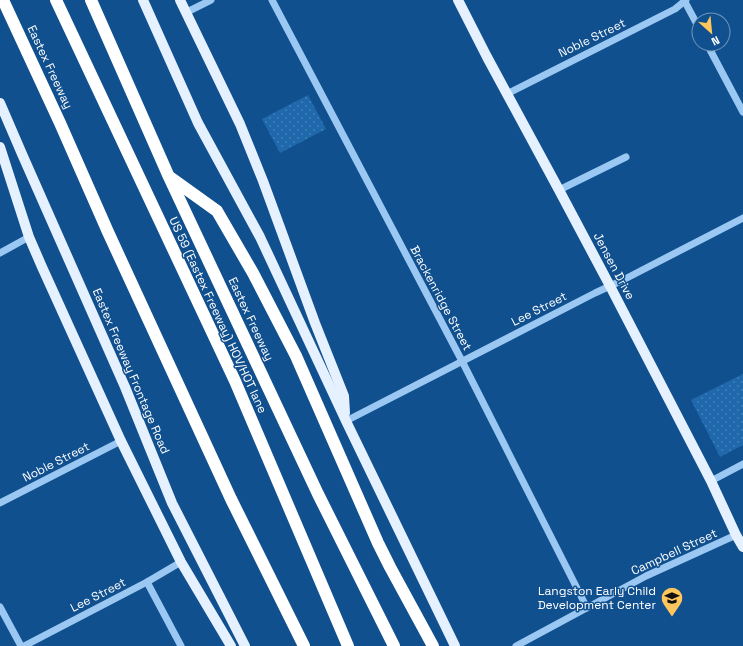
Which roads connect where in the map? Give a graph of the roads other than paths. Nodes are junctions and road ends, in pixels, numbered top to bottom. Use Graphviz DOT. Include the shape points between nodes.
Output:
graph roads {
  1 [pos="3,0"];
  2 [pos="56,0"];
  3 [pos="91,0"];
  4 [pos="143,0"];
  5 [pos="180,0"];
  6 [pos="211,0"];
  7 [pos="272,0"];
  8 [pos="458,0"];
  9 [pos="685,0"];
  10 [pos="187,12"];
  11 [pos="691,12"];
  12 [pos="711,52"];
  13 [pos="507,94"];
  14 [pos="0,103"];
  15 [pos="743,112"];
  16 [pos="0,148"];
  17 [pos="626,157"];
  18 [pos="169,177"];
  19 [pos="560,190"];
  20 [pos="743,218"];
  21 [pos="30,237"];
  22 [pos="0,253"];
  23 [pos="610,286"];
  24 [pos="462,361"];
  25 [pos="346,421"];
  26 [pos="121,441"];
  27 [pos="743,464"];
  28 [pos="711,481"];
  29 [pos="0,503"];
  30 [pos="736,535"];
  31 [pos="743,547"];
  32 [pos="181,562"];
  33 [pos="147,582"];
  34 [pos="0,607"];
  35 [pos="587,608"];
  36 [pos="22,646"];
  37 [pos="181,646"];
  38 [pos="231,646"];
  39 [pos="246,646"];
  40 [pos="304,646"];
  41 [pos="348,646"];
  42 [pos="394,646"];
  43 [pos="433,646"];
  44 [pos="455,646"];
  45 [pos="516,646"];
  1 -- 40 [label="highway, Eastex Freeway" via="231,499"];
  2 -- 41 [label="highway, US 59 (Eastex Freeway) HOV/HOT lane" via="235,381"];
  3 -- 18 [label="highway, Eastex Freeway"];
  4 -- 25 [label="main road" via="198,123 260,237"];
  5 -- 10 [label="main road"];
  6 -- 10 [label="street"];
  7 -- 24 [label="street, Brackenridge Street"];
  8 -- 13 [label="main road, Jensen Drive"];
  9 -- 11 [label="street"];
  9 -- 13 [label="street, Noble Street" via="675,9"];
  10 -- 25 [label="main road" via="240,124 263,181 344,396"];
  12 -- 15 [label="street"];
  13 -- 19 [label="main road, Jensen Drive"];
  14 -- 39 [label="main road, Eastex Freeway Frontage Road" via="126,387 172,503"];
  16 -- 21 [label="main road"];
  17 -- 19 [label="street"];
  18 -- 42 [label="highway, Eastex Freeway" via="318,494"];
  18 -- 43 [label="highway" via="217,211 253,273 296,356 387,561"];
  19 -- 23 [label="main road, Jensen Drive"];
  20 -- 23 [label="street, Lee Street"];
  21 -- 22 [label="street"];
  21 -- 26 [label="main road"];
  23 -- 24 [label="street, Lee Street"];
  23 -- 28 [label="main road, Jensen Drive"];
  24 -- 25 [label="street, Lee Street"];
  24 -- 35 [label="street, Brackenridge Street"];
  25 -- 44 [label="main road"];
  26 -- 29 [label="street, Noble Street"];
  26 -- 32 [label="main road"];
  27 -- 28 [label="street"];
  28 -- 30 [label="main road, Jensen Drive"];
  30 -- 31 [label="main road, Jensen Drive"];
  30 -- 35 [label="street, Campbell Street" via="646,576"];
  32 -- 33 [label="street, Lee Street"];
  32 -- 38 [label="main road"];
  33 -- 36 [label="street, Lee Street"];
  33 -- 37 [label="street"];
  34 -- 36 [label="street"];
  35 -- 45 [label="street, Campbell Street"];
}
